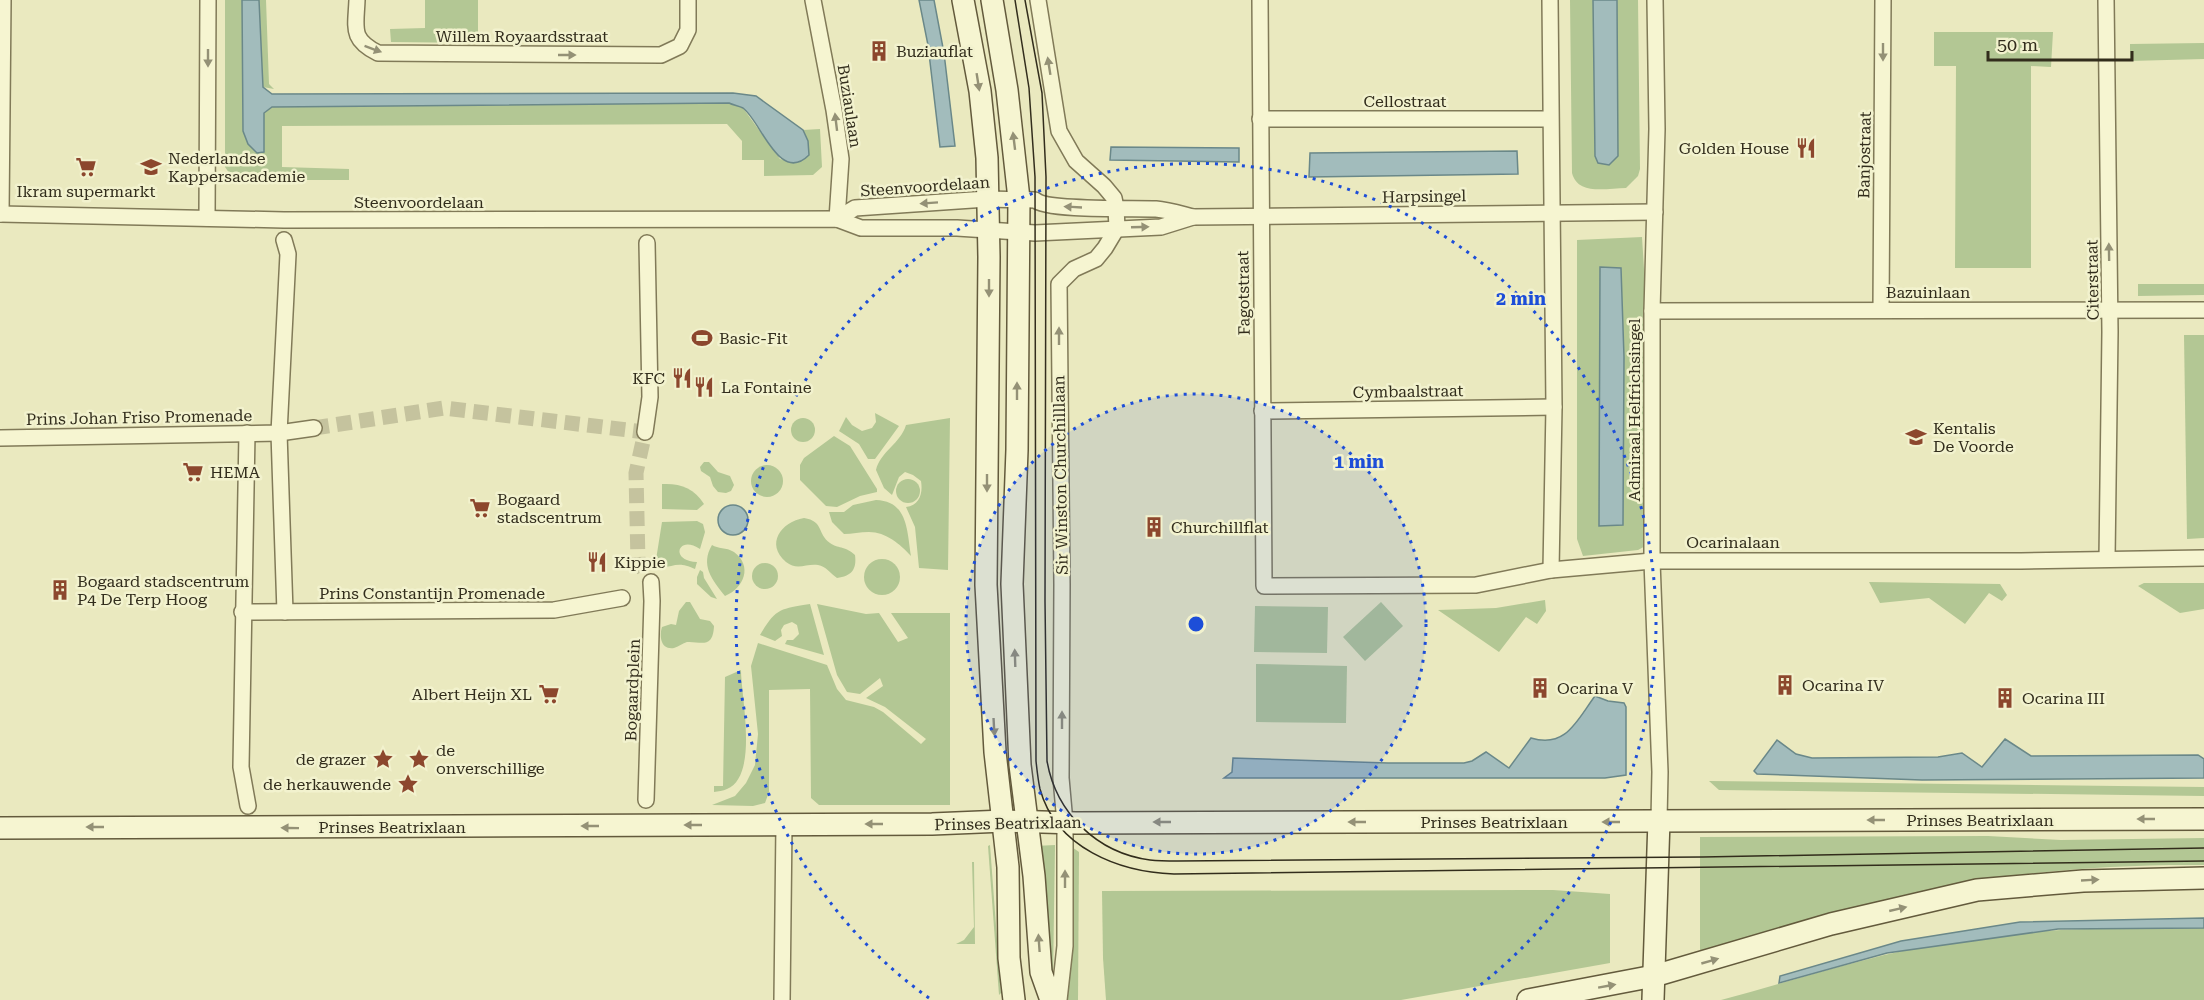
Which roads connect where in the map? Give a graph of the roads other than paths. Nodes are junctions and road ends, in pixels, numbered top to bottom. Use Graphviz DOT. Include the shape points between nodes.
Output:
graph roads {
  1 [pos="3,0"];
  2 [pos="208,0"];
  3 [pos="357,0"];
  4 [pos="688,0"];
  5 [pos="813,0"];
  6 [pos="963,0"];
  7 [pos="992,0"];
  8 [pos="1038,0"];
  9 [pos="1260,0"];
  10 [pos="1550,0"];
  11 [pos="1655,0"];
  12 [pos="1883,0"];
  13 [pos="2106,0"];
  14 [pos="1260,119"];
  15 [pos="1550,119"];
  16 [pos="987,199"];
  17 [pos="1019,199"];
  18 [pos="1116,207"];
  19 [pos="1551,212"];
  20 [pos="1655,212"];
  21 [pos="0,214"];
  22 [pos="1260,216"];
  23 [pos="1193,217"];
  24 [pos="207,218"];
  25 [pos="837,219"];
  26 [pos="1117,228"];
  27 [pos="988,230"];
  28 [pos="1018,233"];
  29 [pos="284,240"];
  30 [pos="647,243"];
  31 [pos="1881,310"];
  32 [pos="2204,310"];
  33 [pos="1652,311"];
  34 [pos="2110,311"];
  35 [pos="1554,407"];
  36 [pos="1262,411"];
  37 [pos="314,428"];
  38 [pos="645,432"];
  39 [pos="247,433"];
  40 [pos="279,433"];
  41 [pos="0,438"];
  42 [pos="2204,558"];
  43 [pos="2107,559"];
  44 [pos="1652,561"];
  45 [pos="1551,570"];
  46 [pos="651,582"];
  47 [pos="1264,586"];
  48 [pos="622,598"];
  49 [pos="242,612"];
  50 [pos="285,612"];
  51 [pos="646,800"];
  52 [pos="248,806"];
  53 [pos="2204,819"];
  54 [pos="1659,820"];
  55 [pos="1004,821"];
  56 [pos="1027,821"];
  57 [pos="1065,823"];
  58 [pos="784,824"];
  59 [pos="0,828"];
  60 [pos="2204,878"];
  61 [pos="1654,976"];
  62 [pos="782,1000"];
  63 [pos="1014,1000"];
  64 [pos="1051,1000"];
  65 [pos="1059,1000"];
  66 [pos="1528,1000"];
  67 [pos="1653,1000"];
  1 -- 21 [label="street"];
  2 -- 24 [label="street, one-way"];
  3 -- 4 [label="street, Willem Royaardsstraat, one-way" via="356,32 363,46 378,53 649,55 661,55 680,46 688,30"];
  25 -- 5 [label="street, Buziaulaan, one-way" via="841,159"];
  6 -- 16 [label="main road, one-way" via="980,92"];
  17 -- 7 [label="main road, one-way"];
  18 -- 8 [label="street, one-way" via="1109,192 1076,161 1059,131"];
  9 -- 14 [label="street, Fagotstraat"];
  10 -- 15 [label="street"];
  11 -- 20 [label="street, Admiraal Helfrichsingel"];
  12 -- 31 [label="street, Banjostraat, one-way"];
  34 -- 13 [label="street, Citerstraat, one-way"];
  14 -- 15 [label="street, Cellostraat"];
  14 -- 22 [label="street, Fagotstraat"];
  15 -- 19 [label="street"];
  16 -- 17 [label="street, Steenvoordelaan"];
  16 -- 25 [label="street, Steenvoordelaan, one-way" via="855,208"];
  16 -- 27 [label="main road"];
  18 -- 17 [label="street, Harpsingel, one-way" via="1040,204"];
  17 -- 28 [label="main road"];
  18 -- 23 [label="street, Harpsingel"];
  18 -- 26 [label="street"];
  19 -- 20 [label="street, Harpsingel"];
  19 -- 22 [label="street, Harpsingel"];
  19 -- 35 [label="street"];
  20 -- 33 [label="street, Admiraal Helfrichsingel"];
  21 -- 24 [label="street, Steenvoordelaan"];
  22 -- 23 [label="street, Harpsingel"];
  22 -- 36 [label="street, Fagotstraat"];
  26 -- 23 [label="street, Harpsingel, one-way" via="1161,227"];
  24 -- 25 [label="street, Steenvoordelaan"];
  25 -- 27 [label="street, Steenvoordelaan" via="861,228"];
  26 -- 28 [label="street, Harpsingel"];
  57 -- 26 [label="street, Sir Winston Churchilllaan, one-way" via="1061,778 1059,284 1074,269 1096,259"];
  27 -- 28 [label="street, Steenvoordelaan"];
  27 -- 55 [label="main road, one-way" via="986,585"];
  56 -- 28 [label="main road, one-way" via="1020,765 1012,584"];
  29 -- 40 [label="street" via="288,254"];
  30 -- 38 [label="street" via="650,398"];
  31 -- 33 [label="street, Bazuinlaan"];
  31 -- 34 [label="street, Bazuinlaan"];
  32 -- 34 [label="street, Bazuinlaan"];
  33 -- 44 [label="street, Admiraal Helfrichsingel"];
  34 -- 43 [label="street, Citerstraat"];
  35 -- 36 [label="street, Cymbaalstraat"];
  35 -- 45 [label="street"];
  36 -- 47 [label="street, Fagotstraat"];
  37 -- 40 [label="street, Prins Johan Friso Promenade"];
  39 -- 40 [label="street, Prins Johan Friso Promenade"];
  39 -- 41 [label="street, Prins Johan Friso Promenade"];
  39 -- 49 [label="street"];
  40 -- 50 [label="street"];
  42 -- 43 [label="street, Ocarinalaan"];
  43 -- 44 [label="street, Ocarinalaan"];
  44 -- 45 [label="street, Ocarinalaan"];
  44 -- 54 [label="street, Admiraal Helfrichsingel"];
  45 -- 47 [label="street, Ocarinalaan" via="1476,585"];
  46 -- 51 [label="street, Bogaardplein"];
  48 -- 50 [label="street, Prins Constantijn Promenade" via="554,610"];
  49 -- 50 [label="street, Prins Constantijn Promenade"];
  49 -- 52 [label="street" via="241,767"];
  53 -- 54 [label="main road, Prinses Beatrixlaan, one-way"];
  54 -- 57 [label="main road, Prinses Beatrixlaan, one-way"];
  54 -- 61 [label="main road"];
  55 -- 56 [label="main road, Prinses Beatrixlaan"];
  55 -- 58 [label="main road, Prinses Beatrixlaan, one-way"];
  55 -- 63 [label="main road"];
  56 -- 57 [label="main road, Prinses Beatrixlaan"];
  64 -- 56 [label="main road, one-way" via="1041,972"];
  65 -- 57 [label="street, Sir Winston Churchilllaan, one-way" via="1065,946"];
  58 -- 59 [label="main road, Prinses Beatrixlaan, one-way"];
  58 -- 62 [label="street"];
  61 -- 60 [label="main road, one-way" via="1831,924 1977,890 2083,880"];
  66 -- 61 [label="main road, one-way"];
  61 -- 67 [label="main road"];
}
